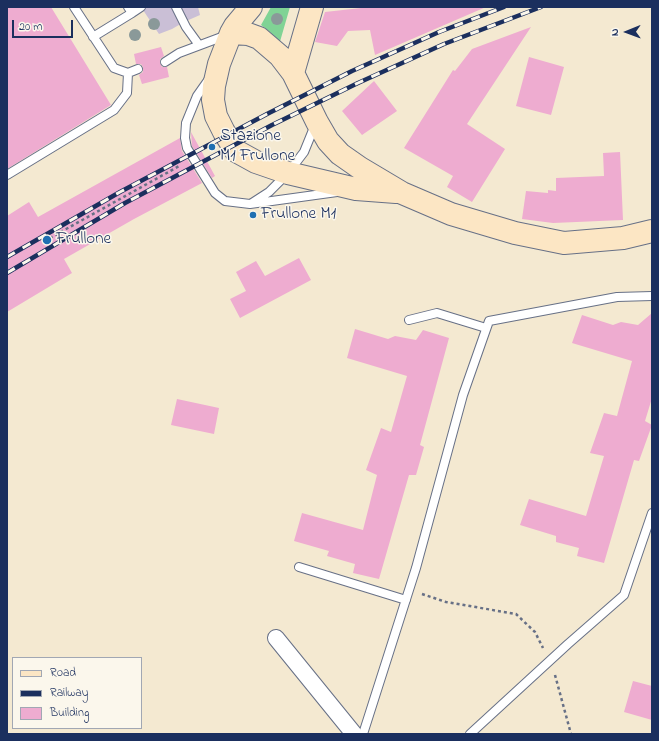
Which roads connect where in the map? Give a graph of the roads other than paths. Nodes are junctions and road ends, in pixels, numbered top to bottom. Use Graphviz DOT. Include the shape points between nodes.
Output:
graph roads {
  1 [pos="74,7"];
  2 [pos="141,7"];
  3 [pos="176,7"];
  4 [pos="251,7"];
  5 [pos="312,7"];
  6 [pos="130,10"];
  7 [pos="231,33"];
  8 [pos="93,37"];
  9 [pos="199,45"];
  10 [pos="165,62"];
  11 [pos="219,64"];
  12 [pos="138,69"];
  13 [pos="128,73"];
  14 [pos="293,73"];
  15 [pos="317,122"];
  16 [pos="288,173"];
  17 [pos="7,175"];
  18 [pos="356,189"];
  19 [pos="399,192"];
  20 [pos="250,204"];
  21 [pos="652,231"];
  22 [pos="652,296"];
  23 [pos="409,320"];
  24 [pos="486,328"];
  25 [pos="652,513"];
  26 [pos="299,567"];
  27 [pos="406,600"];
  28 [pos="276,638"];
  29 [pos="354,734"];
  30 [pos="363,734"];
  31 [pos="470,734"];
  1 -- 8 [label="lane"];
  2 -- 6 [label="lane"];
  3 -- 9 [label="lane"];
  4 -- 7 [label="main road"];
  5 -- 14 [label="main road"];
  6 -- 8 [label="lane"];
  7 -- 9 [label="lane"];
  7 -- 11 [label="main road"];
  7 -- 14 [label="main road" via="248,34 259,38 280,56"];
  8 -- 13 [label="lane" via="114,68"];
  9 -- 10 [label="lane"];
  11 -- 16 [label="main road" via="213,100 216,116 236,151 256,162"];
  11 -- 20 [label="lane" via="197,96 186,123 187,148 215,193 225,201"];
  12 -- 13 [label="lane"];
  13 -- 17 [label="lane" via="127,93 114,110"];
  14 -- 15 [label="main road"];
  15 -- 16 [label="lane" via="304,152"];
  15 -- 19 [label="main road" via="328,141 340,154"];
  16 -- 18 [label="main road"];
  16 -- 20 [label="lane" via="268,192"];
  18 -- 19 [label="main road"];
  18 -- 20 [label="lane"];
  19 -- 21 [label="main road" via="451,214 515,233 564,243 623,238"];
  22 -- 24 [label="lane" via="617,297 530,312 489,321"];
  23 -- 24 [label="lane" via="437,313"];
  24 -- 27 [label="lane" via="463,395"];
  25 -- 31 [label="lane" via="624,595"];
  26 -- 27 [label="lane"];
  27 -- 30 [label="lane"];
  28 -- 29 [label="street"];
}
